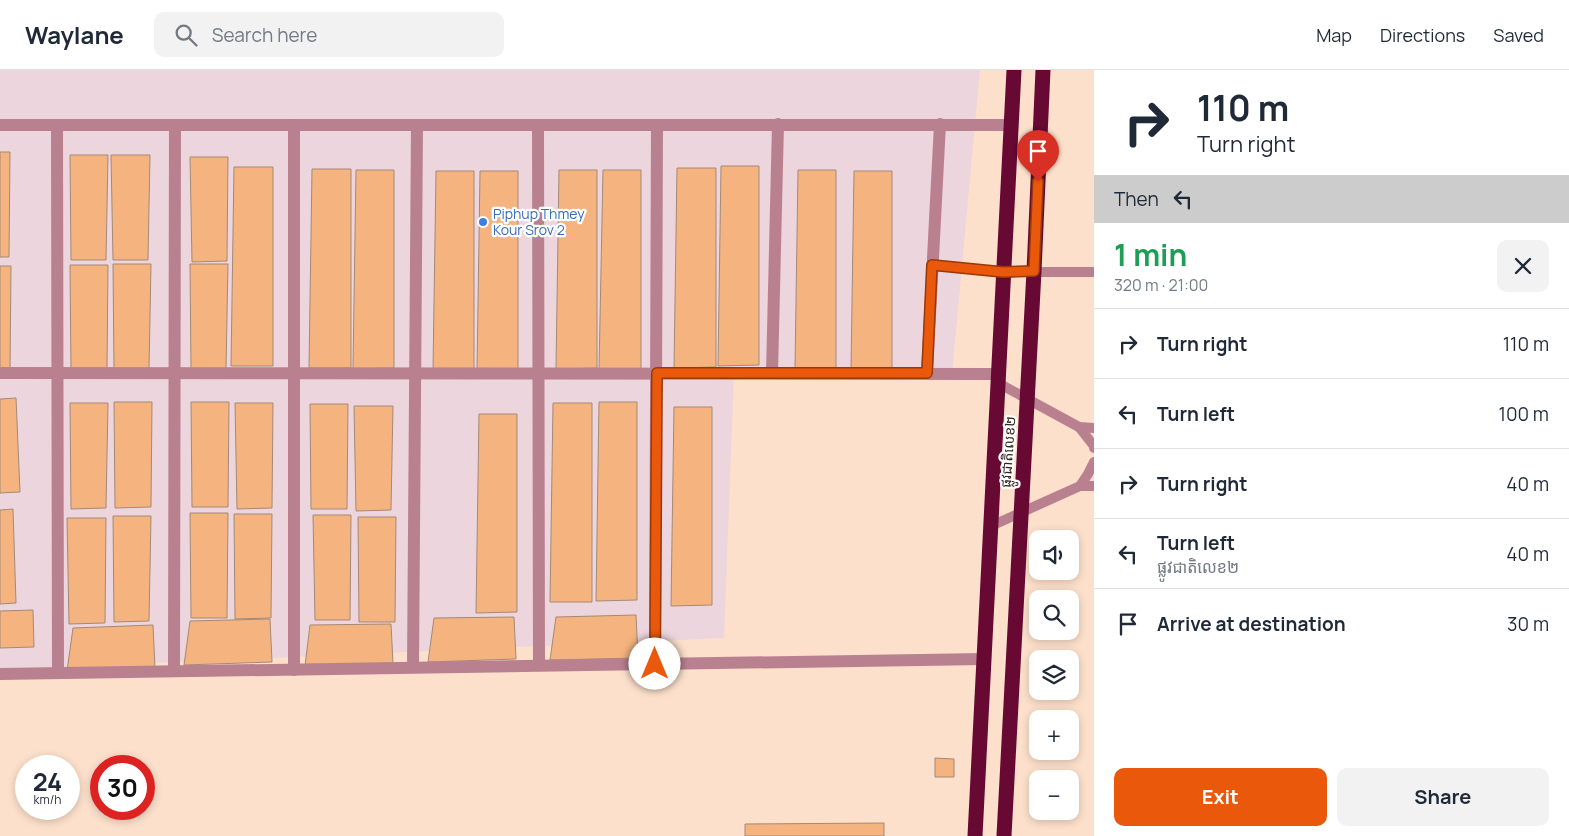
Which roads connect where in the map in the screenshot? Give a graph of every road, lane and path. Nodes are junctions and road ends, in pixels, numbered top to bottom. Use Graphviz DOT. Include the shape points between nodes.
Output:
graph roads {
  1 [pos="1014,70"];
  2 [pos="1043,70"];
  3 [pos="778,124"];
  4 [pos="940,124"];
  5 [pos="0,125"];
  6 [pos="57,125"];
  7 [pos="175,125"];
  8 [pos="294,125"];
  9 [pos="417,125"];
  10 [pos="538,125"];
  11 [pos="658,125"];
  12 [pos="1011,125"];
  13 [pos="932,265"];
  14 [pos="1034,271"];
  15 [pos="1003,272"];
  16 [pos="1094,272"];
  17 [pos="0,373"];
  18 [pos="57,373"];
  19 [pos="175,373"];
  20 [pos="294,373"];
  21 [pos="416,373"];
  22 [pos="539,373"];
  23 [pos="657,373"];
  24 [pos="772,373"];
  25 [pos="927,373"];
  26 [pos="998,379"];
  27 [pos="1028,399"];
  28 [pos="1079,427"];
  29 [pos="1094,428"];
  30 [pos="1094,448"];
  31 [pos="1094,462"];
  32 [pos="1080,486"];
  33 [pos="1094,486"];
  34 [pos="1020,513"];
  35 [pos="991,526"];
  36 [pos="984,658"];
  37 [pos="655,664"];
  38 [pos="539,665"];
  39 [pos="413,667"];
  40 [pos="294,670"];
  41 [pos="174,671"];
  42 [pos="58,673"];
  43 [pos="0,674"];
  44 [pos="975,836"];
  45 [pos="1004,836"];
  1 -- 12 [label="highway, ផ្លូវជាតិលេខ២"];
  2 -- 14 [label="highway, ផ្លូវជាតិលេខ២"];
  3 -- 4 [label="street"];
  3 -- 11 [label="street"];
  3 -- 24 [label="street"];
  4 -- 12 [label="street"];
  4 -- 13 [label="street"];
  5 -- 6 [label="street"];
  6 -- 7 [label="street"];
  6 -- 18 [label="street"];
  7 -- 8 [label="street"];
  7 -- 19 [label="street"];
  8 -- 9 [label="street"];
  8 -- 20 [label="street"];
  9 -- 10 [label="street"];
  9 -- 21 [label="street"];
  10 -- 11 [label="street"];
  10 -- 22 [label="street"];
  11 -- 23 [label="street"];
  12 -- 15 [label="highway, ផ្លូវជាតិលេខ២"];
  13 -- 15 [label="lane"];
  13 -- 25 [label="street"];
  14 -- 15 [label="lane"];
  14 -- 16 [label="lane"];
  14 -- 27 [label="highway, ផ្លូវជាតិលេខ២"];
  15 -- 26 [label="highway, ផ្លូវជាតិលេខ២"];
  17 -- 18 [label="street"];
  18 -- 19 [label="street"];
  18 -- 42 [label="street"];
  19 -- 20 [label="street"];
  19 -- 41 [label="street"];
  20 -- 21 [label="street"];
  20 -- 40 [label="street"];
  21 -- 22 [label="street"];
  21 -- 39 [label="street"];
  22 -- 23 [label="street"];
  22 -- 38 [label="street"];
  23 -- 24 [label="street"];
  23 -- 37 [label="street"];
  24 -- 25 [label="street"];
  25 -- 26 [label="street"];
  26 -- 27 [label="lane"];
  26 -- 35 [label="highway, ផ្លូវជាតិលេខ២"];
  27 -- 28 [label="lane"];
  27 -- 34 [label="highway, ផ្លូវជាតិលេខ២"];
  28 -- 29 [label="lane"];
  28 -- 30 [label="lane"];
  31 -- 32 [label="lane"];
  32 -- 33 [label="lane"];
  32 -- 34 [label="lane"];
  34 -- 35 [label="lane"];
  34 -- 45 [label="highway, ផ្លូវជាតិលេខ២"];
  35 -- 36 [label="highway, ផ្លូវជាតិលេខ២"];
  36 -- 37 [label="street"];
  36 -- 44 [label="highway, ផ្លូវជាតិលេខ២"];
  37 -- 38 [label="street"];
  38 -- 39 [label="street"];
  39 -- 40 [label="street"];
  40 -- 41 [label="street"];
  41 -- 42 [label="street"];
  42 -- 43 [label="street"];
}
